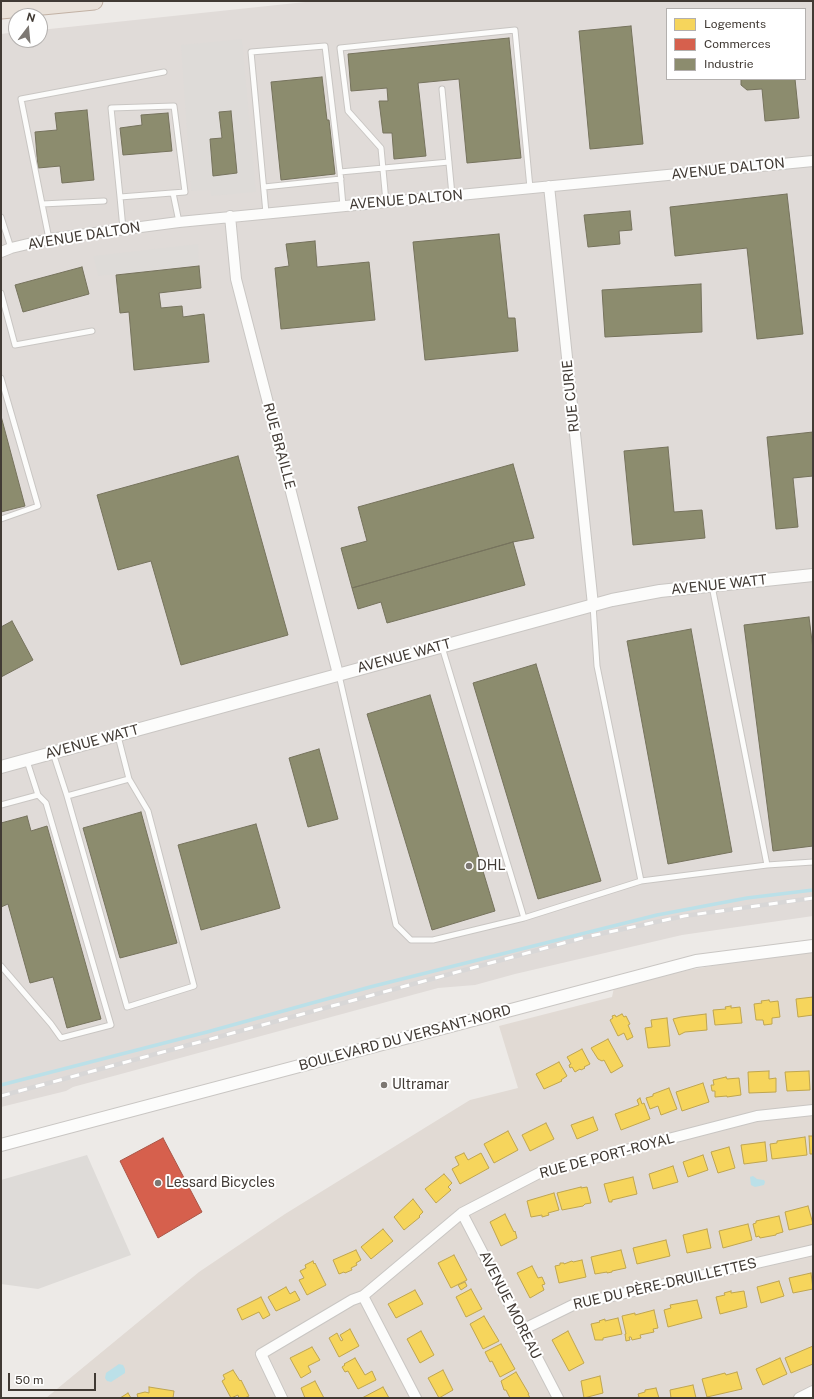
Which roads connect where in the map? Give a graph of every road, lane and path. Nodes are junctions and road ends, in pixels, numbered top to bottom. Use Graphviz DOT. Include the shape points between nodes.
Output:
graph roads {
  1 [pos="94,1"];
  2 [pos="41,6"];
  3 [pos="1,10"];
  4 [pos="1,15"];
  5 [pos="164,72"];
  6 [pos="442,89"];
  7 [pos="813,161"];
  8 [pos="449,162"];
  9 [pos="383,168"];
  10 [pos="340,172"];
  11 [pos="341,179"];
  12 [pos="549,186"];
  13 [pos="264,187"];
  14 [pos="530,188"];
  15 [pos="173,193"];
  16 [pos="452,195"];
  17 [pos="120,197"];
  18 [pos="104,201"];
  19 [pos="386,202"];
  20 [pos="42,204"];
  21 [pos="343,206"];
  22 [pos="266,213"];
  23 [pos="230,216"];
  24 [pos="1,217"];
  25 [pos="178,222"];
  26 [pos="123,229"];
  27 [pos="49,239"];
  28 [pos="11,248"];
  29 [pos="1,252"];
  30 [pos="1,293"];
  31 [pos="92,331"];
  32 [pos="1,378"];
  33 [pos="1,519"];
  34 [pos="813,575"];
  35 [pos="712,585"];
  36 [pos="593,605"];
  37 [pos="442,646"];
  38 [pos="338,674"];
  39 [pos="118,736"];
  40 [pos="52,753"];
  41 [pos="26,760"];
  42 [pos="1,767"];
  43 [pos="129,779"];
  44 [pos="38,795"];
  45 [pos="67,796"];
  46 [pos="1,805"];
  47 [pos="813,862"];
  48 [pos="767,865"];
  49 [pos="641,881"];
  50 [pos="524,918"];
  51 [pos="813,946"];
  52 [pos="1,966"];
  53 [pos="813,1110"];
  54 [pos="1,1145"];
  55 [pos="462,1213"];
  56 [pos="813,1250"];
  57 [pos="362,1296"];
  58 [pos="522,1330"];
  59 [pos="813,1391"];
  60 [pos="282,1398"];
  61 [pos="416,1398"];
  62 [pos="558,1398"];
  63 [pos="799,1398"];
  1 -- 2 [label="highway"];
  2 -- 3 [label="highway"];
  2 -- 4 [label="highway"];
  5 -- 20 [label="lane" via="21,99"];
  6 -- 8 [label="lane"];
  7 -- 12 [label="street, AVENUE DALTON"];
  8 -- 9 [label="lane"];
  8 -- 16 [label="lane"];
  9 -- 10 [label="lane"];
  9 -- 14 [label="lane" via="381,148 348,111 340,48 515,30"];
  9 -- 19 [label="lane"];
  10 -- 11 [label="lane"];
  10 -- 13 [label="lane" via="325,46 251,52"];
  11 -- 13 [label="lane"];
  11 -- 21 [label="lane"];
  12 -- 14 [label="street, AVENUE DALTON"];
  12 -- 36 [label="street, RUE CURIE"];
  13 -- 22 [label="lane"];
  14 -- 16 [label="street, AVENUE DALTON"];
  15 -- 17 [label="lane"];
  15 -- 17 [label="lane" via="185,192 174,106 111,108"];
  15 -- 25 [label="lane"];
  16 -- 19 [label="street, AVENUE DALTON"];
  17 -- 26 [label="lane"];
  18 -- 20 [label="lane"];
  19 -- 21 [label="street, AVENUE DALTON"];
  20 -- 27 [label="lane"];
  21 -- 22 [label="street, AVENUE DALTON"];
  22 -- 23 [label="street, AVENUE DALTON"];
  23 -- 25 [label="street, AVENUE DALTON"];
  23 -- 38 [label="street, RUE BRAILLE" via="236,280"];
  24 -- 28 [label="lane"];
  25 -- 26 [label="street, AVENUE DALTON"];
  26 -- 27 [label="street, AVENUE DALTON"];
  27 -- 28 [label="street, AVENUE DALTON"];
  28 -- 29 [label="street, AVENUE DALTON"];
  30 -- 31 [label="lane" via="15,345"];
  32 -- 33 [label="lane" via="38,506"];
  34 -- 35 [label="street, AVENUE WATT"];
  35 -- 36 [label="street, AVENUE WATT" via="638,594"];
  35 -- 48 [label="lane"];
  36 -- 37 [label="street, AVENUE WATT"];
  36 -- 49 [label="lane" via="597,666"];
  37 -- 38 [label="street, AVENUE WATT"];
  37 -- 50 [label="lane"];
  38 -- 39 [label="street, AVENUE WATT"];
  38 -- 50 [label="lane" via="396,925 411,940 434,940"];
  39 -- 40 [label="street, AVENUE WATT"];
  39 -- 43 [label="lane"];
  40 -- 41 [label="street, AVENUE WATT"];
  40 -- 45 [label="lane"];
  41 -- 42 [label="street, AVENUE WATT"];
  41 -- 44 [label="lane"];
  43 -- 45 [label="lane"];
  43 -- 45 [label="lane" via="148,811 194,986 126,1007"];
  44 -- 46 [label="lane"];
  44 -- 52 [label="lane" via="46,803 111,1025 61,1038"];
  47 -- 48 [label="lane"];
  48 -- 49 [label="lane"];
  49 -- 50 [label="lane"];
  51 -- 54 [label="street, BOULEVARD DU VERSANT-NORD" via="696,961"];
  53 -- 55 [label="street, RUE DE PORT-ROYAL" via="757,1116 541,1172"];
  55 -- 57 [label="street, RUE DE PORT-ROYAL"];
  55 -- 58 [label="street, AVENUE MOREAU"];
  56 -- 58 [label="street, RUE DU PÈRE-DRUILLETTES" via="573,1305"];
  57 -- 60 [label="street, RUE DE PORT-ROYAL" via="261,1354"];
  57 -- 61 [label="street"];
  58 -- 62 [label="street, AVENUE MOREAU"];
  59 -- 63 [label="street"];
}
